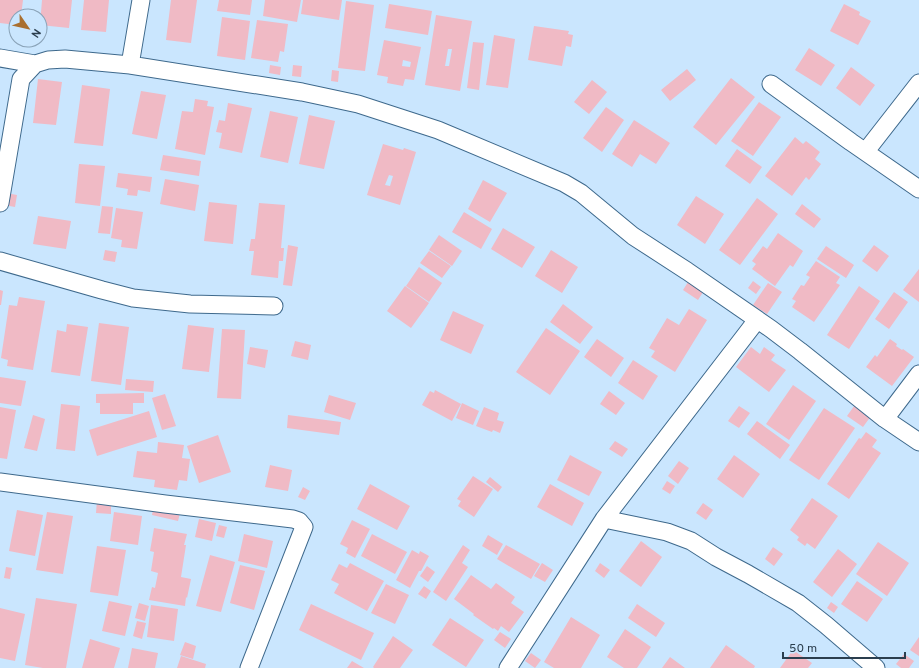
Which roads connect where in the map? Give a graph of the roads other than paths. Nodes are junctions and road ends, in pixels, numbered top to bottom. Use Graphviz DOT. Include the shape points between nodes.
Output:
graph roads {
  1 [pos="141,0"];
  2 [pos="0,58"];
  3 [pos="35,64"];
  4 [pos="130,65"];
  5 [pos="919,83"];
  6 [pos="770,84"];
  7 [pos="866,152"];
  8 [pos="919,189"];
  9 [pos="0,203"];
  10 [pos="0,261"];
  11 [pos="274,306"];
  12 [pos="757,320"];
  13 [pos="919,374"];
  14 [pos="885,419"];
  15 [pos="919,442"];
  16 [pos="0,482"];
  17 [pos="604,519"];
  18 [pos="249,668"];
  19 [pos="508,668"];
  20 [pos="876,668"];
  1 -- 4 [label="street"];
  2 -- 3 [label="street"];
  3 -- 4 [label="street" via="66,59"];
  3 -- 9 [label="street" via="21,79"];
  4 -- 12 [label="street" via="302,92 358,104 438,130 564,183 581,193 633,236"];
  5 -- 7 [label="street"];
  6 -- 7 [label="street"];
  7 -- 8 [label="street"];
  10 -- 11 [label="street" via="133,298 190,304"];
  12 -- 14 [label="street"];
  12 -- 17 [label="street"];
  13 -- 14 [label="street"];
  14 -- 15 [label="street"];
  16 -- 18 [label="street" via="300,521 304,527"];
  17 -- 19 [label="street"];
  17 -- 20 [label="street" via="667,532 691,541 798,603"];
}
